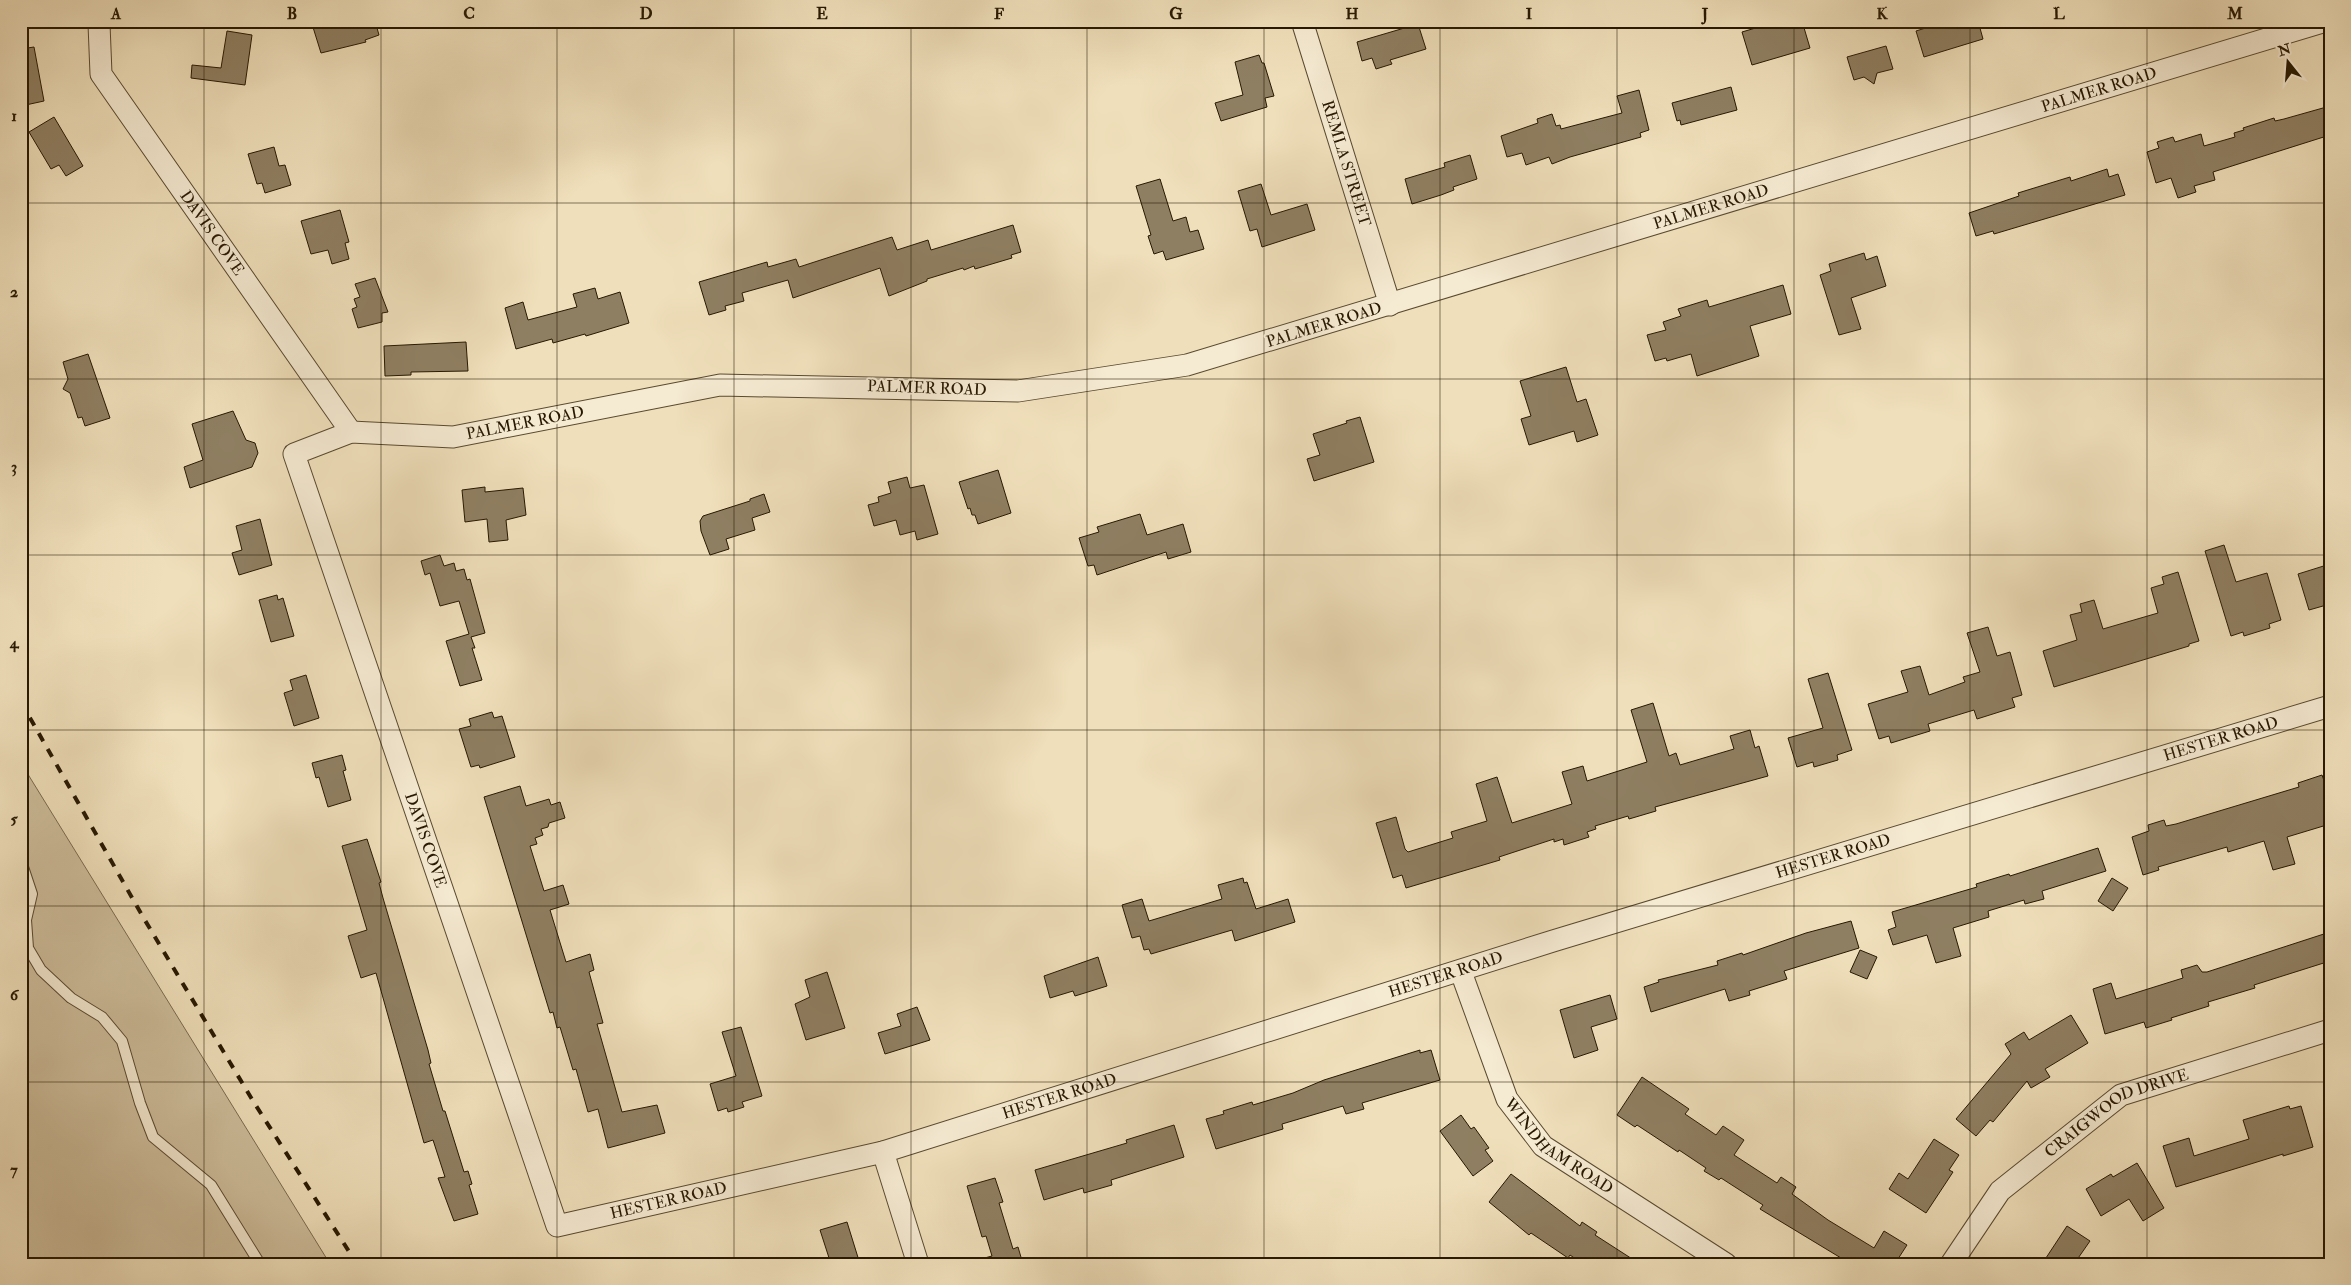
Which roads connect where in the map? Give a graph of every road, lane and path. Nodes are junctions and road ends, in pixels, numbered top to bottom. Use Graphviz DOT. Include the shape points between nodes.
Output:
graph roads {
  1 [pos="1302,21"];
  2 [pos="2326,21"];
  3 [pos="101,23"];
  4 [pos="1390,305"];
  5 [pos="351,432"];
  6 [pos="294,454"];
  7 [pos="2330,706"];
  8 [pos="21,861"];
  9 [pos="1461,972"];
  10 [pos="2330,1030"];
  11 [pos="882,1152"];
  12 [pos="557,1226"];
  13 [pos="260,1264"];
  14 [pos="918,1264"];
  15 [pos="1726,1264"];
  16 [pos="1951,1264"];
  1 -- 4 [label="street, REMLA STREET"];
  2 -- 4 [label="street, PALMER ROAD"];
  3 -- 5 [label="street, DAVIS COVE" via="101,74"];
  4 -- 5 [label="street, PALMER ROAD" via="1187,365 1018,391 720,384 453,437"];
  5 -- 6 [label="street, PALMER ROAD"];
  6 -- 12 [label="street, DAVIS COVE"];
  7 -- 9 [label="street, HESTER ROAD"];
  8 -- 13 [label="lane" via="32,894 26,920 28,948 41,970 71,998 102,1017 122,1041 153,1137 211,1185"];
  9 -- 11 [label="street, HESTER ROAD"];
  9 -- 15 [label="street, WINDHAM ROAD" via="1507,1099 1543,1146"];
  10 -- 16 [label="street, CRAIGWOOD DRIVE" via="2121,1095 2000,1191"];
  11 -- 12 [label="street, HESTER ROAD"];
  11 -- 14 [label="street"];
}
